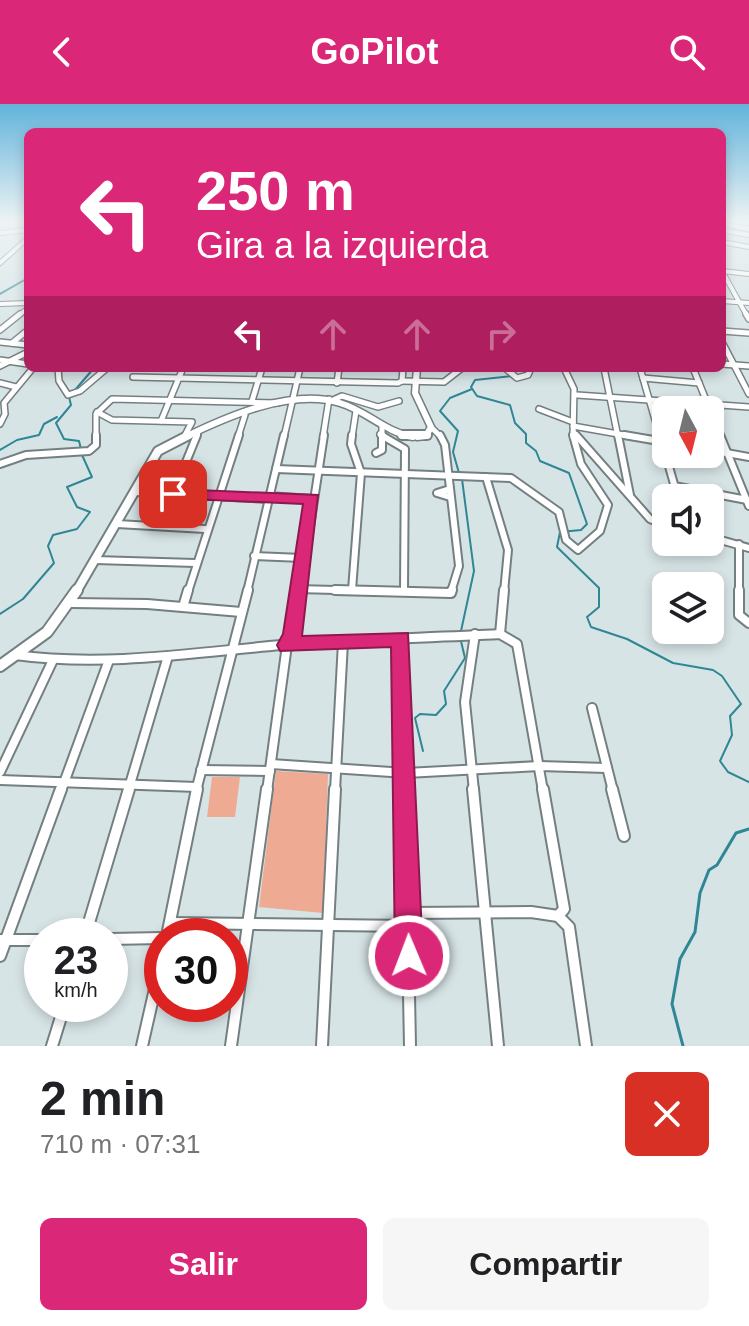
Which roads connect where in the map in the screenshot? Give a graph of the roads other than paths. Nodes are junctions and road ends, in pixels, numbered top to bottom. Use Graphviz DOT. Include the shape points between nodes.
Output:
graph roads {
  1 [pos="749,270"];
  2 [pos="726,271"];
  3 [pos="726,278"];
  4 [pos="726,301"];
  5 [pos="740,302"];
  6 [pos="749,303"];
  7 [pos="1,304"];
  8 [pos="24,305"];
  9 [pos="24,309"];
  10 [pos="749,319"];
  11 [pos="0,330"];
  12 [pos="726,331"];
  13 [pos="24,333"];
  14 [pos="749,333"];
  15 [pos="0,342"];
  16 [pos="12,343"];
  17 [pos="24,344"];
  18 [pos="726,350"];
  19 [pos="24,354"];
  20 [pos="9,362"];
  21 [pos="0,363"];
  22 [pos="24,364"];
  23 [pos="726,364"];
  24 [pos="734,365"];
  25 [pos="749,366"];
  26 [pos="29,372"];
  27 [pos="58,372"];
  28 [pos="102,372"];
  29 [pos="181,372"];
  30 [pos="261,372"];
  31 [pos="299,372"];
  32 [pos="338,372"];
  33 [pos="403,372"];
  34 [pos="416,372"];
  35 [pos="460,372"];
  36 [pos="510,372"];
  37 [pos="529,372"];
  38 [pos="566,372"];
  39 [pos="605,372"];
  40 [pos="641,372"];
  41 [pos="695,372"];
  42 [pos="133,377"];
  43 [pos="179,378"];
  44 [pos="643,378"];
  45 [pos="258,381"];
  46 [pos="402,381"];
  47 [pos="297,382"];
  48 [pos="415,382"];
  49 [pos="0,383"];
  50 [pos="337,383"];
  51 [pos="699,383"];
  52 [pos="16,387"];
  53 [pos="749,394"];
  54 [pos="577,395"];
  55 [pos="705,396"];
  56 [pos="612,397"];
  57 [pos="170,398"];
  58 [pos="331,400"];
  59 [pos="649,400"];
  60 [pos="652,400"];
  61 [pos="252,401"];
  62 [pos="399,401"];
  63 [pos="293,402"];
  64 [pos="279,404"];
  65 [pos="724,405"];
  66 [pos="356,406"];
  67 [pos="2,407"];
  68 [pos="749,407"];
  69 [pos="539,409"];
  70 [pos="652,410"];
  71 [pos="97,412"];
  72 [pos="245,415"];
  73 [pos="161,421"];
  74 [pos="0,424"];
  75 [pos="431,427"];
  76 [pos="573,427"];
  77 [pos="381,429"];
  78 [pos="198,432"];
  79 [pos="619,434"];
  80 [pos="184,437"];
  81 [pos="652,440"];
  82 [pos="724,446"];
  83 [pos="724,452"];
  84 [pos="376,453"];
  85 [pos="728,453"];
  86 [pos="749,457"];
  87 [pos="0,464"];
  88 [pos="276,469"];
  89 [pos="317,471"];
  90 [pos="361,473"];
  91 [pos="403,474"];
  92 [pos="449,475"];
  93 [pos="486,477"];
  94 [pos="136,492"];
  95 [pos="173,494"];
  96 [pos="217,496"];
  97 [pos="268,497"];
  98 [pos="631,497"];
  99 [pos="724,497"];
  100 [pos="312,499"];
  101 [pos="748,502"];
  102 [pos="652,520"];
  103 [pos="117,524"];
  104 [pos="205,529"];
  105 [pos="724,540"];
  106 [pos="739,544"];
  107 [pos="749,548"];
  108 [pos="254,556"];
  109 [pos="302,558"];
  110 [pos="95,560"];
  111 [pos="195,563"];
  112 [pos="297,589"];
  113 [pos="352,590"];
  114 [pos="404,590"];
  115 [pos="72,603"];
  116 [pos="183,607"];
  117 [pos="241,612"];
  118 [pos="749,624"];
  119 [pos="475,634"];
  120 [pos="500,634"];
  121 [pos="401,639"];
  122 [pos="343,642"];
  123 [pos="287,645"];
  124 [pos="234,649"];
  125 [pos="15,655"];
  126 [pos="168,656"];
  127 [pos="53,660"];
  128 [pos="109,660"];
  129 [pos="0,666"];
  130 [pos="592,708"];
  131 [pos="539,766"];
  132 [pos="270,768"];
  133 [pos="607,768"];
  134 [pos="335,769"];
  135 [pos="201,770"];
  136 [pos="470,771"];
  137 [pos="0,772"];
  138 [pos="406,773"];
  139 [pos="0,780"];
  140 [pos="63,785"];
  141 [pos="130,787"];
  142 [pos="197,787"];
  143 [pos="624,836"];
  144 [pos="484,911"];
  145 [pos="409,913"];
  146 [pos="558,916"];
  147 [pos="90,918"];
  148 [pos="172,918"];
  149 [pos="250,922"];
  150 [pos="329,924"];
  151 [pos="409,926"];
  152 [pos="3,940"];
  153 [pos="24,940"];
  154 [pos="0,956"];
  155 [pos="59,1022"];
  156 [pos="147,1022"];
  157 [pos="52,1046"];
  158 [pos="142,1046"];
  159 [pos="231,1046"];
  160 [pos="322,1046"];
  161 [pos="410,1046"];
  162 [pos="498,1046"];
  163 [pos="586,1046"];
  1 -- 2 [label="street"];
  3 -- 5 [label="street"];
  4 -- 5 [label="street"];
  5 -- 6 [label="street"];
  5 -- 10 [label="street"];
  7 -- 8 [label="street"];
  9 -- 11 [label="street"];
  12 -- 14 [label="street"];
  13 -- 16 [label="street"];
  15 -- 16 [label="street"];
  16 -- 17 [label="street"];
  18 -- 24 [label="street"];
  19 -- 20 [label="street"];
  20 -- 21 [label="street"];
  20 -- 22 [label="street"];
  23 -- 24 [label="street"];
  24 -- 25 [label="street"];
  24 -- 53 [label="street"];
  26 -- 52 [label="street"];
  27 -- 28 [label="street" via="68,395"];
  29 -- 43 [label="street"];
  30 -- 45 [label="street"];
  31 -- 47 [label="street"];
  32 -- 50 [label="street"];
  33 -- 46 [label="street"];
  34 -- 48 [label="main road"];
  35 -- 48 [label="street" via="443,383"];
  36 -- 37 [label="street" via="517,378"];
  38 -- 54 [label="street"];
  39 -- 56 [label="street"];
  40 -- 44 [label="street"];
  41 -- 51 [label="street"];
  42 -- 43 [label="street"];
  43 -- 45 [label="street"];
  43 -- 57 [label="street"];
  44 -- 51 [label="street"];
  44 -- 59 [label="street"];
  45 -- 47 [label="street"];
  45 -- 61 [label="street"];
  46 -- 48 [label="street"];
  46 -- 50 [label="street"];
  47 -- 50 [label="street"];
  47 -- 63 [label="street"];
  48 -- 75 [label="main road" via="417,401"];
  49 -- 52 [label="street"];
  51 -- 55 [label="street"];
  52 -- 67 [label="street"];
  54 -- 56 [label="street"];
  54 -- 76 [label="street"];
  56 -- 59 [label="street"];
  56 -- 79 [label="street"];
  57 -- 61 [label="street"];
  57 -- 71 [label="street" via="112,399"];
  57 -- 73 [label="street"];
  58 -- 63 [label="main road"];
  58 -- 66 [label="main road"];
  58 -- 66 [label="street" via="342,396"];
  58 -- 89 [label="street"];
  59 -- 60 [label="street"];
  59 -- 70 [label="street"];
  61 -- 64 [label="street"];
  62 -- 66 [label="street"];
  63 -- 64 [label="main road"];
  63 -- 88 [label="street"];
  64 -- 72 [label="main road"];
  65 -- 68 [label="street"];
  66 -- 77 [label="main road"];
  66 -- 90 [label="street" via="351,444"];
  67 -- 74 [label="street"];
  69 -- 76 [label="street"];
  71 -- 73 [label="street" via="112,420"];
  71 -- 87 [label="street" via="92,427 96,445 88,453 32,452"];
  72 -- 78 [label="main road"];
  72 -- 96 [label="street"];
  73 -- 80 [label="street" via="192,422"];
  75 -- 77 [label="main road" via="416,438"];
  75 -- 92 [label="street" via="445,445"];
  76 -- 79 [label="street"];
  76 -- 93 [label="street" via="578,456 608,505 602,528 586,546 578,550 566,540 554,506 511,478"];
  76 -- 98 [label="street"];
  77 -- 84 [label="street" via="382,450"];
  77 -- 91 [label="street" via="405,447"];
  78 -- 80 [label="main road"];
  78 -- 95 [label="street"];
  79 -- 81 [label="street"];
  79 -- 98 [label="street"];
  80 -- 94 [label="main road" via="158,451"];
  82 -- 85 [label="street"];
  83 -- 85 [label="street"];
  85 -- 86 [label="street"];
  85 -- 101 [label="street"];
  88 -- 89 [label="street"];
  88 -- 97 [label="street"];
  89 -- 90 [label="street"];
  89 -- 100 [label="street"];
  90 -- 91 [label="street"];
  90 -- 113 [label="street"];
  91 -- 92 [label="street"];
  91 -- 114 [label="street"];
  92 -- 93 [label="street"];
  92 -- 114 [label="street" via="459,566 451,593"];
  93 -- 120 [label="street" via="508,550"];
  94 -- 95 [label="street"];
  94 -- 103 [label="main road"];
  95 -- 96 [label="street"];
  96 -- 97 [label="street"];
  96 -- 104 [label="street"];
  97 -- 100 [label="street"];
  97 -- 108 [label="street"];
  98 -- 102 [label="street"];
  99 -- 101 [label="street"];
  100 -- 109 [label="street"];
  103 -- 104 [label="street"];
  103 -- 110 [label="main road"];
  104 -- 111 [label="street"];
  105 -- 106 [label="street"];
  106 -- 107 [label="street"];
  106 -- 118 [label="street" via="739,615"];
  108 -- 109 [label="street"];
  108 -- 117 [label="street"];
  109 -- 112 [label="street"];
  110 -- 111 [label="street"];
  110 -- 115 [label="main road"];
  111 -- 116 [label="street"];
  112 -- 113 [label="street"];
  112 -- 123 [label="street" via="293,635"];
  113 -- 114 [label="street"];
  115 -- 116 [label="street"];
  115 -- 125 [label="main road" via="47,632"];
  116 -- 117 [label="street"];
  117 -- 124 [label="street"];
  119 -- 120 [label="street"];
  119 -- 121 [label="street"];
  119 -- 136 [label="street" via="465,702"];
  120 -- 131 [label="street" via="517,644"];
  121 -- 122 [label="street"];
  121 -- 138 [label="street"];
  122 -- 123 [label="street"];
  122 -- 134 [label="street"];
  123 -- 124 [label="street"];
  123 -- 132 [label="street"];
  124 -- 126 [label="street"];
  124 -- 135 [label="street"];
  125 -- 127 [label="street"];
  125 -- 129 [label="main road"];
  126 -- 128 [label="street"];
  126 -- 141 [label="street"];
  127 -- 128 [label="street"];
  127 -- 137 [label="street"];
  128 -- 140 [label="street"];
  130 -- 133 [label="street"];
  131 -- 133 [label="street"];
  131 -- 136 [label="street"];
  131 -- 146 [label="street" via="564,909"];
  132 -- 134 [label="street"];
  132 -- 135 [label="street"];
  132 -- 149 [label="street"];
  133 -- 143 [label="street"];
  134 -- 138 [label="street"];
  134 -- 150 [label="street"];
  135 -- 142 [label="street"];
  136 -- 138 [label="street"];
  136 -- 144 [label="street"];
  138 -- 145 [label="street"];
  139 -- 140 [label="street"];
  140 -- 141 [label="street"];
  140 -- 152 [label="street"];
  141 -- 142 [label="street"];
  141 -- 147 [label="street"];
  142 -- 148 [label="street"];
  144 -- 145 [label="street"];
  144 -- 146 [label="street"];
  144 -- 162 [label="street"];
  145 -- 151 [label="street"];
  146 -- 163 [label="street" via="569,927"];
  149 -- 150 [label="street"];
  149 -- 159 [label="street"];
  150 -- 151 [label="street"];
  150 -- 160 [label="street"];
  151 -- 161 [label="street"];
  152 -- 153 [label="street"];
  152 -- 154 [label="street"];
  155 -- 157 [label="street"];
  156 -- 158 [label="street"];
}
